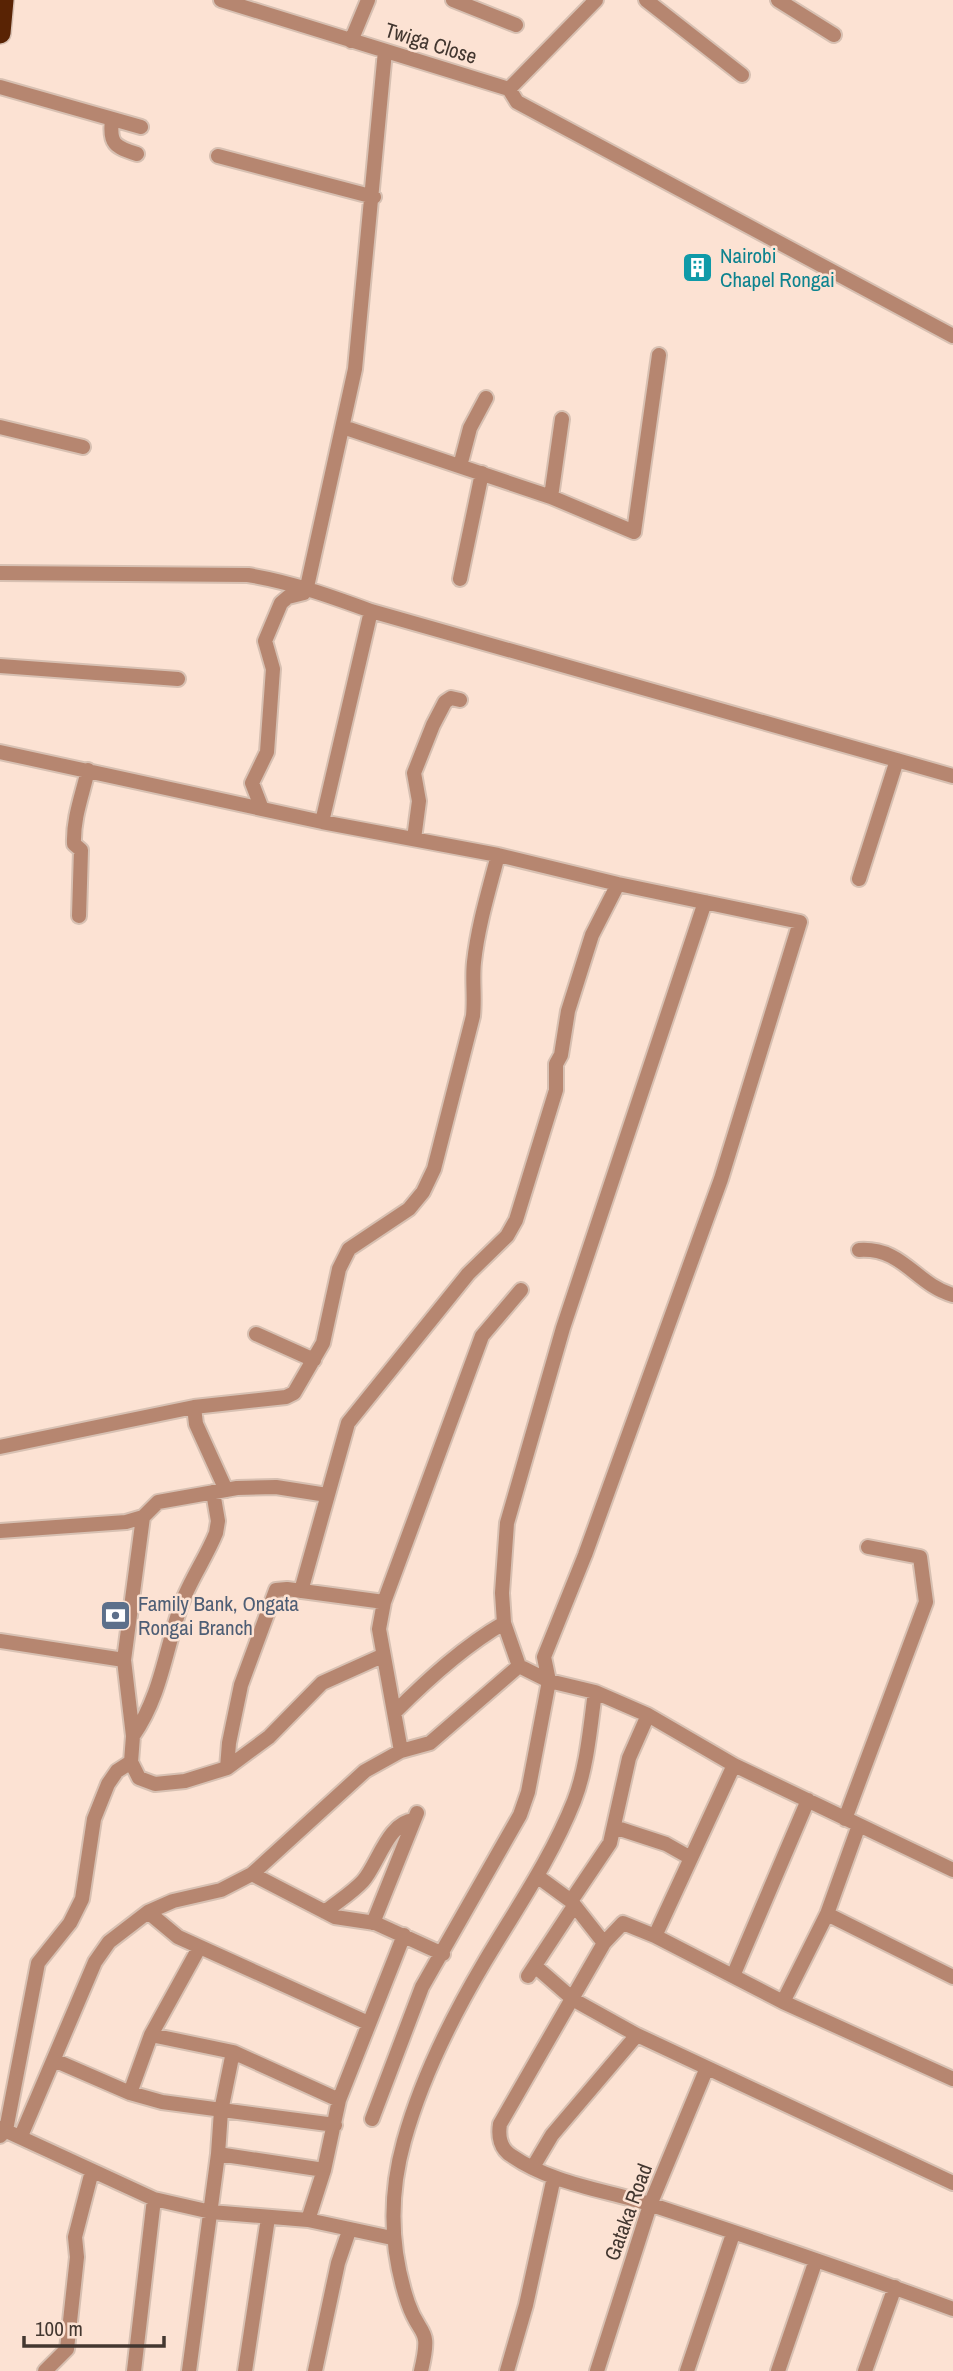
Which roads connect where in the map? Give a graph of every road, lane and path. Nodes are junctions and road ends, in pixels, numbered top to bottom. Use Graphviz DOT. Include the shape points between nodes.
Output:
graph roads {
  1 [pos="3,0"];
  2 [pos="221,0"];
  3 [pos="368,0"];
  4 [pos="453,0"];
  5 [pos="596,0"];
  6 [pos="646,0"];
  7 [pos="778,0"];
  8 [pos="516,24"];
  9 [pos="0,33"];
  10 [pos="834,35"];
  11 [pos="351,41"];
  12 [pos="385,51"];
  13 [pos="742,75"];
  14 [pos="0,88"];
  15 [pos="509,89"];
  16 [pos="112,120"];
  17 [pos="141,127"];
  18 [pos="137,155"];
  19 [pos="218,156"];
  20 [pos="373,198"];
  21 [pos="953,336"];
  22 [pos="659,355"];
  23 [pos="486,398"];
  24 [pos="562,419"];
  25 [pos="0,427"];
  26 [pos="343,427"];
  27 [pos="83,447"];
  28 [pos="460,466"];
  29 [pos="482,473"];
  30 [pos="551,497"];
  31 [pos="0,573"];
  32 [pos="460,579"];
  33 [pos="305,590"];
  34 [pos="371,611"];
  35 [pos="0,666"];
  36 [pos="178,679"];
  37 [pos="460,700"];
  38 [pos="0,752"];
  39 [pos="897,760"];
  40 [pos="88,770"];
  41 [pos="953,776"];
  42 [pos="262,809"];
  43 [pos="322,822"];
  44 [pos="414,839"];
  45 [pos="498,855"];
  46 [pos="859,879"];
  47 [pos="618,884"];
  48 [pos="705,902"];
  49 [pos="79,916"];
  50 [pos="859,1250"];
  51 [pos="521,1290"];
  52 [pos="953,1295"];
  53 [pos="256,1334"];
  54 [pos="314,1360"];
  55 [pos="194,1407"];
  56 [pos="0,1447"];
  57 [pos="219,1491"];
  58 [pos="327,1495"];
  59 [pos="143,1517"];
  60 [pos="0,1531"];
  61 [pos="868,1547"];
  62 [pos="301,1591"];
  63 [pos="384,1602"];
  64 [pos="504,1623"];
  65 [pos="0,1641"];
  66 [pos="383,1656"];
  67 [pos="124,1660"];
  68 [pos="519,1667"];
  69 [pos="549,1681"];
  70 [pos="596,1692"];
  71 [pos="395,1712"];
  72 [pos="648,1715"];
  73 [pos="133,1736"];
  74 [pos="401,1751"];
  75 [pos="131,1762"];
  76 [pos="734,1765"];
  77 [pos="227,1768"];
  78 [pos="808,1800"];
  79 [pos="845,1819"];
  80 [pos="859,1825"];
  81 [pos="614,1827"];
  82 [pos="690,1857"];
  83 [pos="953,1870"];
  84 [pos="252,1874"];
  85 [pos="537,1876"];
  86 [pos="573,1904"];
  87 [pos="148,1912"];
  88 [pos="325,1912"];
  89 [pos="827,1914"];
  90 [pos="373,1923"];
  91 [pos="404,1935"];
  92 [pos="655,1936"];
  93 [pos="604,1944"];
  94 [pos="199,1948"];
  95 [pos="443,1954"];
  96 [pos="733,1976"];
  97 [pos="953,1978"];
  98 [pos="573,2000"];
  99 [pos="783,2002"];
  100 [pos="368,2024"];
  101 [pos="151,2035"];
  102 [pos="636,2035"];
  103 [pos="233,2052"];
  104 [pos="54,2060"];
  105 [pos="706,2070"];
  106 [pos="953,2079"];
  107 [pos="130,2093"];
  108 [pos="339,2099"];
  109 [pos="221,2111"];
  110 [pos="372,2119"];
  111 [pos="335,2125"];
  112 [pos="2,2131"];
  113 [pos="21,2136"];
  114 [pos="218,2154"];
  115 [pos="533,2166"];
  116 [pos="324,2170"];
  117 [pos="92,2171"];
  118 [pos="554,2177"];
  119 [pos="953,2183"];
  120 [pos="154,2199"];
  121 [pos="650,2205"];
  122 [pos="211,2212"];
  123 [pos="268,2218"];
  124 [pos="308,2220"];
  125 [pos="349,2231"];
  126 [pos="733,2234"];
  127 [pos="392,2238"];
  128 [pos="816,2260"];
  129 [pos="895,2287"];
  130 [pos="953,2309"];
  131 [pos="45,2371"];
  132 [pos="134,2371"];
  133 [pos="189,2371"];
  134 [pos="245,2371"];
  135 [pos="316,2371"];
  136 [pos="421,2371"];
  137 [pos="507,2371"];
  138 [pos="597,2371"];
  139 [pos="687,2371"];
  140 [pos="778,2371"];
  141 [pos="865,2371"];
  1 -- 9 [label="highway"];
  2 -- 11 [label="street, Twiga Close"];
  3 -- 11 [label="street"];
  4 -- 8 [label="street"];
  5 -- 15 [label="street"];
  6 -- 13 [label="street"];
  7 -- 10 [label="street"];
  11 -- 12 [label="street, Twiga Close"];
  12 -- 15 [label="street, Twiga Close"];
  12 -- 20 [label="street"];
  14 -- 16 [label="street"];
  15 -- 21 [label="street" via="517,102"];
  16 -- 17 [label="street"];
  16 -- 18 [label="street" via="110,134 115,147"];
  19 -- 20 [label="street"];
  20 -- 26 [label="street" via="355,369"];
  22 -- 30 [label="street" via="636,529 630,532"];
  23 -- 28 [label="street" via="470,428"];
  24 -- 30 [label="street"];
  25 -- 27 [label="street"];
  26 -- 28 [label="street"];
  26 -- 33 [label="street"];
  28 -- 29 [label="street"];
  29 -- 30 [label="street"];
  29 -- 32 [label="street"];
  31 -- 33 [label="street" via="248,575"];
  33 -- 34 [label="street"];
  33 -- 42 [label="street" via="281,603 265,641 273,670 267,752 253,783"];
  34 -- 39 [label="street"];
  34 -- 43 [label="street"];
  35 -- 36 [label="street"];
  37 -- 44 [label="street" via="445,702 414,773 419,802"];
  38 -- 40 [label="street"];
  39 -- 41 [label="street"];
  39 -- 46 [label="street"];
  40 -- 42 [label="street"];
  40 -- 49 [label="street" via="74,817 74,844 81,850"];
  42 -- 43 [label="street"];
  43 -- 44 [label="street"];
  44 -- 45 [label="street"];
  45 -- 47 [label="street"];
  45 -- 54 [label="street" via="478,933 473,1016 434,1169 409,1209 349,1249 339,1269 323,1342"];
  47 -- 48 [label="street"];
  47 -- 58 [label="street" via="592,935 568,1011 556,1064 556,1090 516,1220 348,1423"];
  48 -- 64 [label="street" via="563,1328 507,1522"];
  48 -- 69 [label="street" via="800,922 722,1179 544,1657"];
  50 -- 52 [label="street" via="883,1251 933,1287"];
  51 -- 63 [label="street" via="482,1336"];
  53 -- 54 [label="street"];
  54 -- 55 [label="street" via="286,1397"];
  55 -- 56 [label="street"];
  55 -- 57 [label="street"];
  57 -- 58 [label="street" via="276,1487"];
  57 -- 59 [label="street" via="158,1502"];
  57 -- 73 [label="street" via="216,1533 180,1608 148,1714"];
  58 -- 62 [label="street"];
  59 -- 60 [label="street"];
  59 -- 67 [label="street"];
  61 -- 79 [label="street" via="920,1558 926,1598"];
  62 -- 63 [label="street"];
  62 -- 77 [label="street" via="276,1590 271,1597 241,1685"];
  63 -- 66 [label="street"];
  64 -- 68 [label="street"];
  64 -- 71 [label="street" via="484,1634"];
  65 -- 67 [label="street"];
  66 -- 71 [label="street"];
  66 -- 77 [label="street" via="322,1683 269,1737"];
  67 -- 73 [label="street"];
  68 -- 69 [label="street"];
  68 -- 74 [label="street" via="430,1742"];
  69 -- 70 [label="street"];
  69 -- 95 [label="street" via="520,1815"];
  70 -- 72 [label="street"];
  70 -- 85 [label="street" via="575,1799"];
  71 -- 74 [label="street"];
  72 -- 76 [label="street"];
  72 -- 81 [label="street" via="629,1758"];
  73 -- 75 [label="street"];
  74 -- 84 [label="street" via="338,1793"];
  75 -- 77 [label="street" via="139,1778 155,1784 185,1781"];
  75 -- 112 [label="street" via="108,1784 94,1819 82,1899 70,1923 38,1963"];
  76 -- 78 [label="street"];
  76 -- 82 [label="street"];
  78 -- 79 [label="street"];
  78 -- 96 [label="street"];
  79 -- 80 [label="street"];
  80 -- 83 [label="street"];
  80 -- 89 [label="street"];
  81 -- 82 [label="street"];
  81 -- 86 [label="street"];
  82 -- 92 [label="street"];
  84 -- 87 [label="street" via="221,1890 173,1900"];
  84 -- 88 [label="street"];
  85 -- 86 [label="street"];
  85 -- 127 [label="street" via="483,1964 422,2089 403,2145"];
  86 -- 93 [label="street"];
  86 -- 98 [label="street" via="532,1971"];
  87 -- 94 [label="street"];
  87 -- 104 [label="street" via="109,1942 95,1962"];
  88 -- 90 [label="street"];
  88 -- 90 [label="street" via="362,1882 391,1836 416,1816"];
  89 -- 97 [label="street"];
  89 -- 99 [label="street"];
  90 -- 91 [label="street"];
  91 -- 95 [label="street"];
  91 -- 100 [label="street"];
  92 -- 93 [label="street" via="623,1923"];
  92 -- 96 [label="street"];
  93 -- 98 [label="street"];
  94 -- 100 [label="street"];
  94 -- 101 [label="street"];
  95 -- 110 [label="street" via="422,1987"];
  96 -- 99 [label="street"];
  98 -- 102 [label="street"];
  98 -- 115 [label="street" via="500,2124 498,2135 510,2156"];
  99 -- 106 [label="street"];
  100 -- 108 [label="street"];
  101 -- 103 [label="street"];
  101 -- 107 [label="street"];
  102 -- 105 [label="street"];
  102 -- 115 [label="street" via="552,2135"];
  103 -- 108 [label="street"];
  103 -- 109 [label="street"];
  104 -- 107 [label="street"];
  104 -- 113 [label="street"];
  105 -- 119 [label="street"];
  105 -- 121 [label="street, Gataka Road"];
  107 -- 109 [label="street"];
  108 -- 111 [label="street"];
  109 -- 111 [label="street"];
  109 -- 114 [label="street"];
  111 -- 116 [label="street"];
  112 -- 113 [label="street"];
  113 -- 117 [label="street"];
  114 -- 116 [label="street"];
  114 -- 122 [label="street"];
  115 -- 118 [label="street"];
  116 -- 124 [label="street"];
  117 -- 120 [label="street"];
  117 -- 131 [label="street" via="75,2237 67,2349"];
  118 -- 121 [label="street"];
  118 -- 137 [label="street"];
  120 -- 122 [label="street"];
  120 -- 132 [label="street"];
  121 -- 126 [label="street"];
  121 -- 138 [label="street, Gataka Road"];
  122 -- 123 [label="street"];
  122 -- 133 [label="street"];
  123 -- 124 [label="street"];
  123 -- 134 [label="street"];
  124 -- 125 [label="street"];
  125 -- 127 [label="street"];
  125 -- 135 [label="street"];
  126 -- 128 [label="street"];
  126 -- 139 [label="street"];
  127 -- 136 [label="street" via="408,2305 427,2337"];
  128 -- 129 [label="street"];
  128 -- 140 [label="street"];
  129 -- 130 [label="street"];
  129 -- 141 [label="street"];
}
